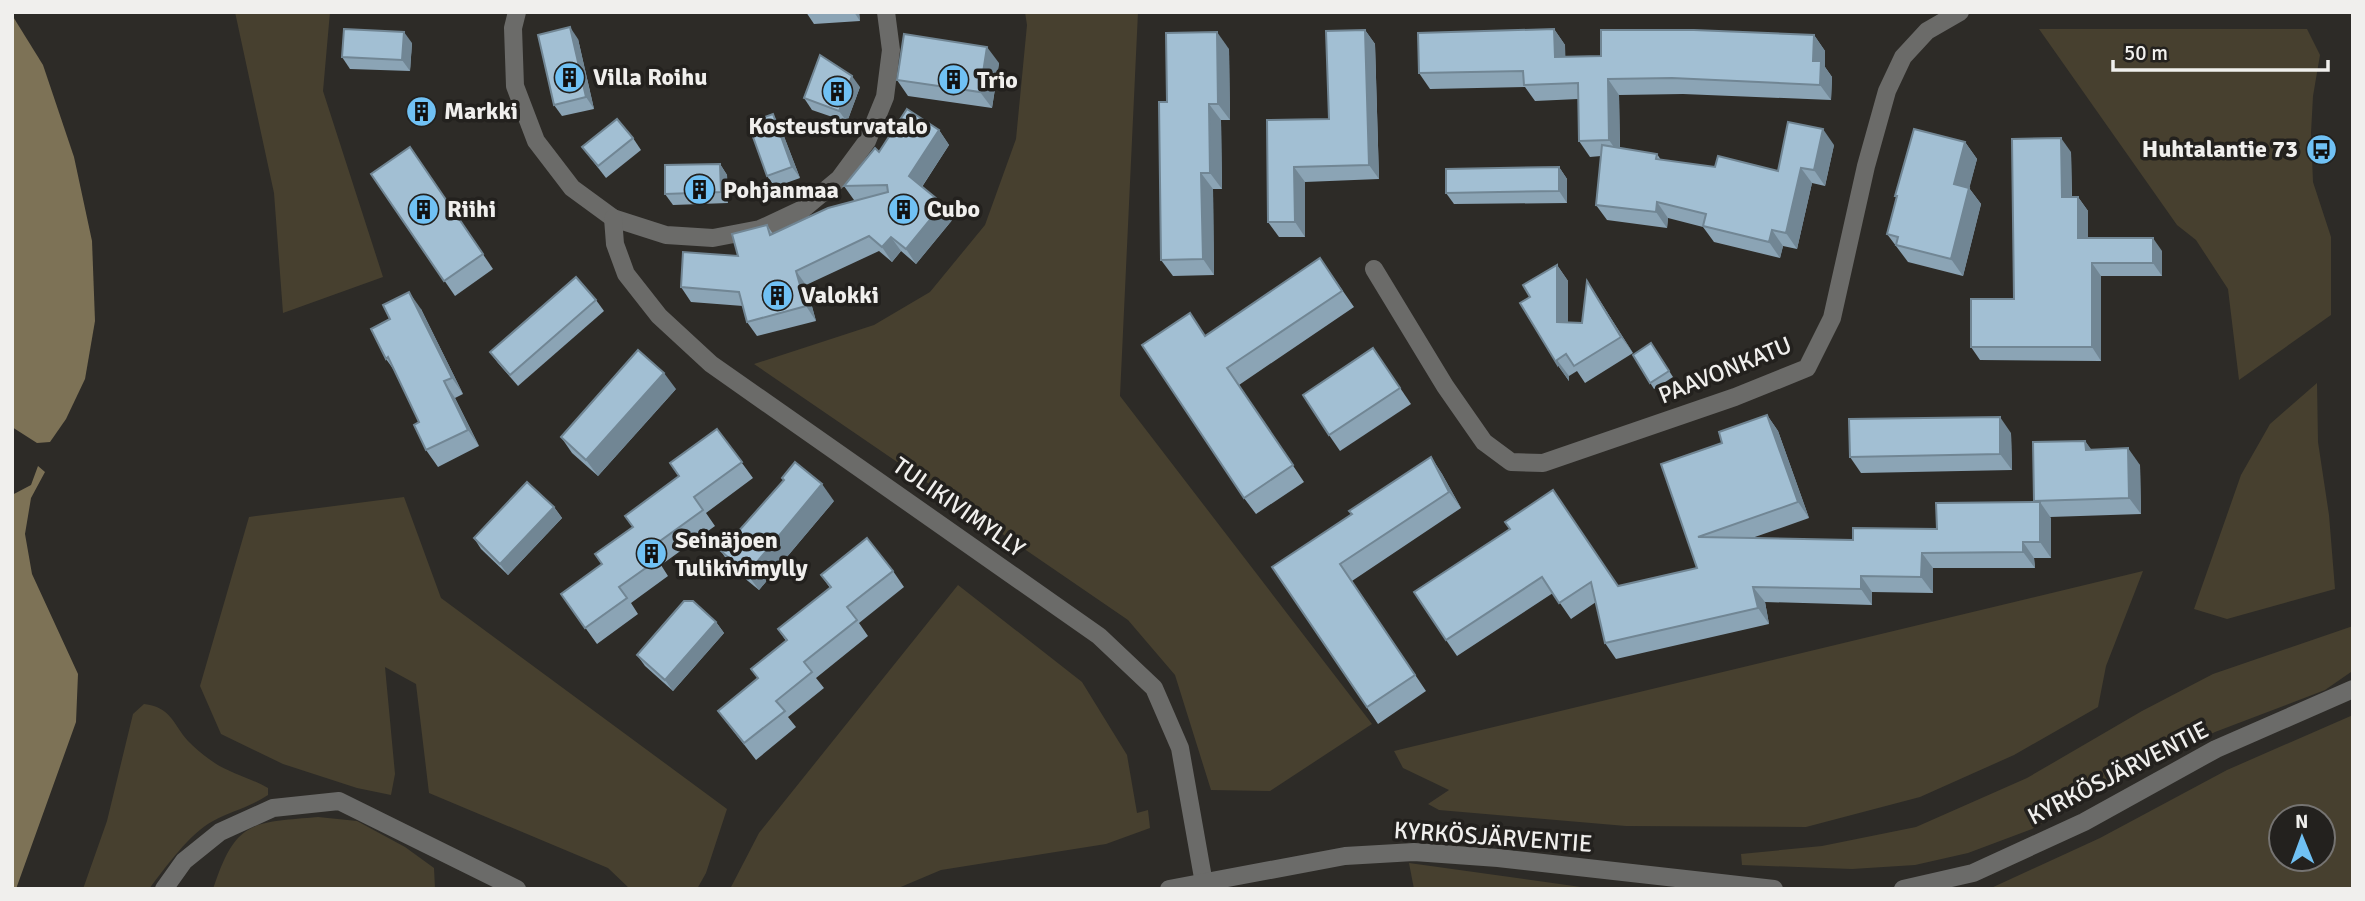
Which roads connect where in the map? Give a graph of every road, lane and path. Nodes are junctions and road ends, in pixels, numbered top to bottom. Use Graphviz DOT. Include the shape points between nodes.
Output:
graph roads {
  1 [pos="517,12"];
  2 [pos="886,12"];
  3 [pos="1960,12"];
  4 [pos="613,218"];
  5 [pos="1374,269"];
  6 [pos="2353,689"];
  7 [pos="1205,886"];
  8 [pos="164,889"];
  9 [pos="517,889"];
  10 [pos="1169,889"];
  11 [pos="1774,889"];
  12 [pos="1903,889"];
  1 -- 4 [label="street" via="513,28 515,86 536,141 572,188"];
  2 -- 4 [label="street" via="891,50 885,97 867,141 839,179 803,209 760,229 713,238 666,235"];
  3 -- 5 [label="street, PAAVONKATU" via="1927,31 1903,57 1887,91 1832,318 1807,368 1543,463 1511,462 1484,442"];
  4 -- 7 [label="street, TULIKIVIMYLLY" via="615,244 626,274 659,316 711,364 1099,636 1154,688 1180,748"];
  6 -- 12 [label="street, KYRKÖSJÄRVENTIE" via="2216,750 2084,822 1973,873"];
  7 -- 10 [label="street, KYRKÖSJÄRVENTIE"];
  7 -- 11 [label="street, KYRKÖSJÄRVENTIE" via="1345,856 1414,852"];
  8 -- 9 [label="street" via="184,861 220,832 272,808 339,802"];
}
